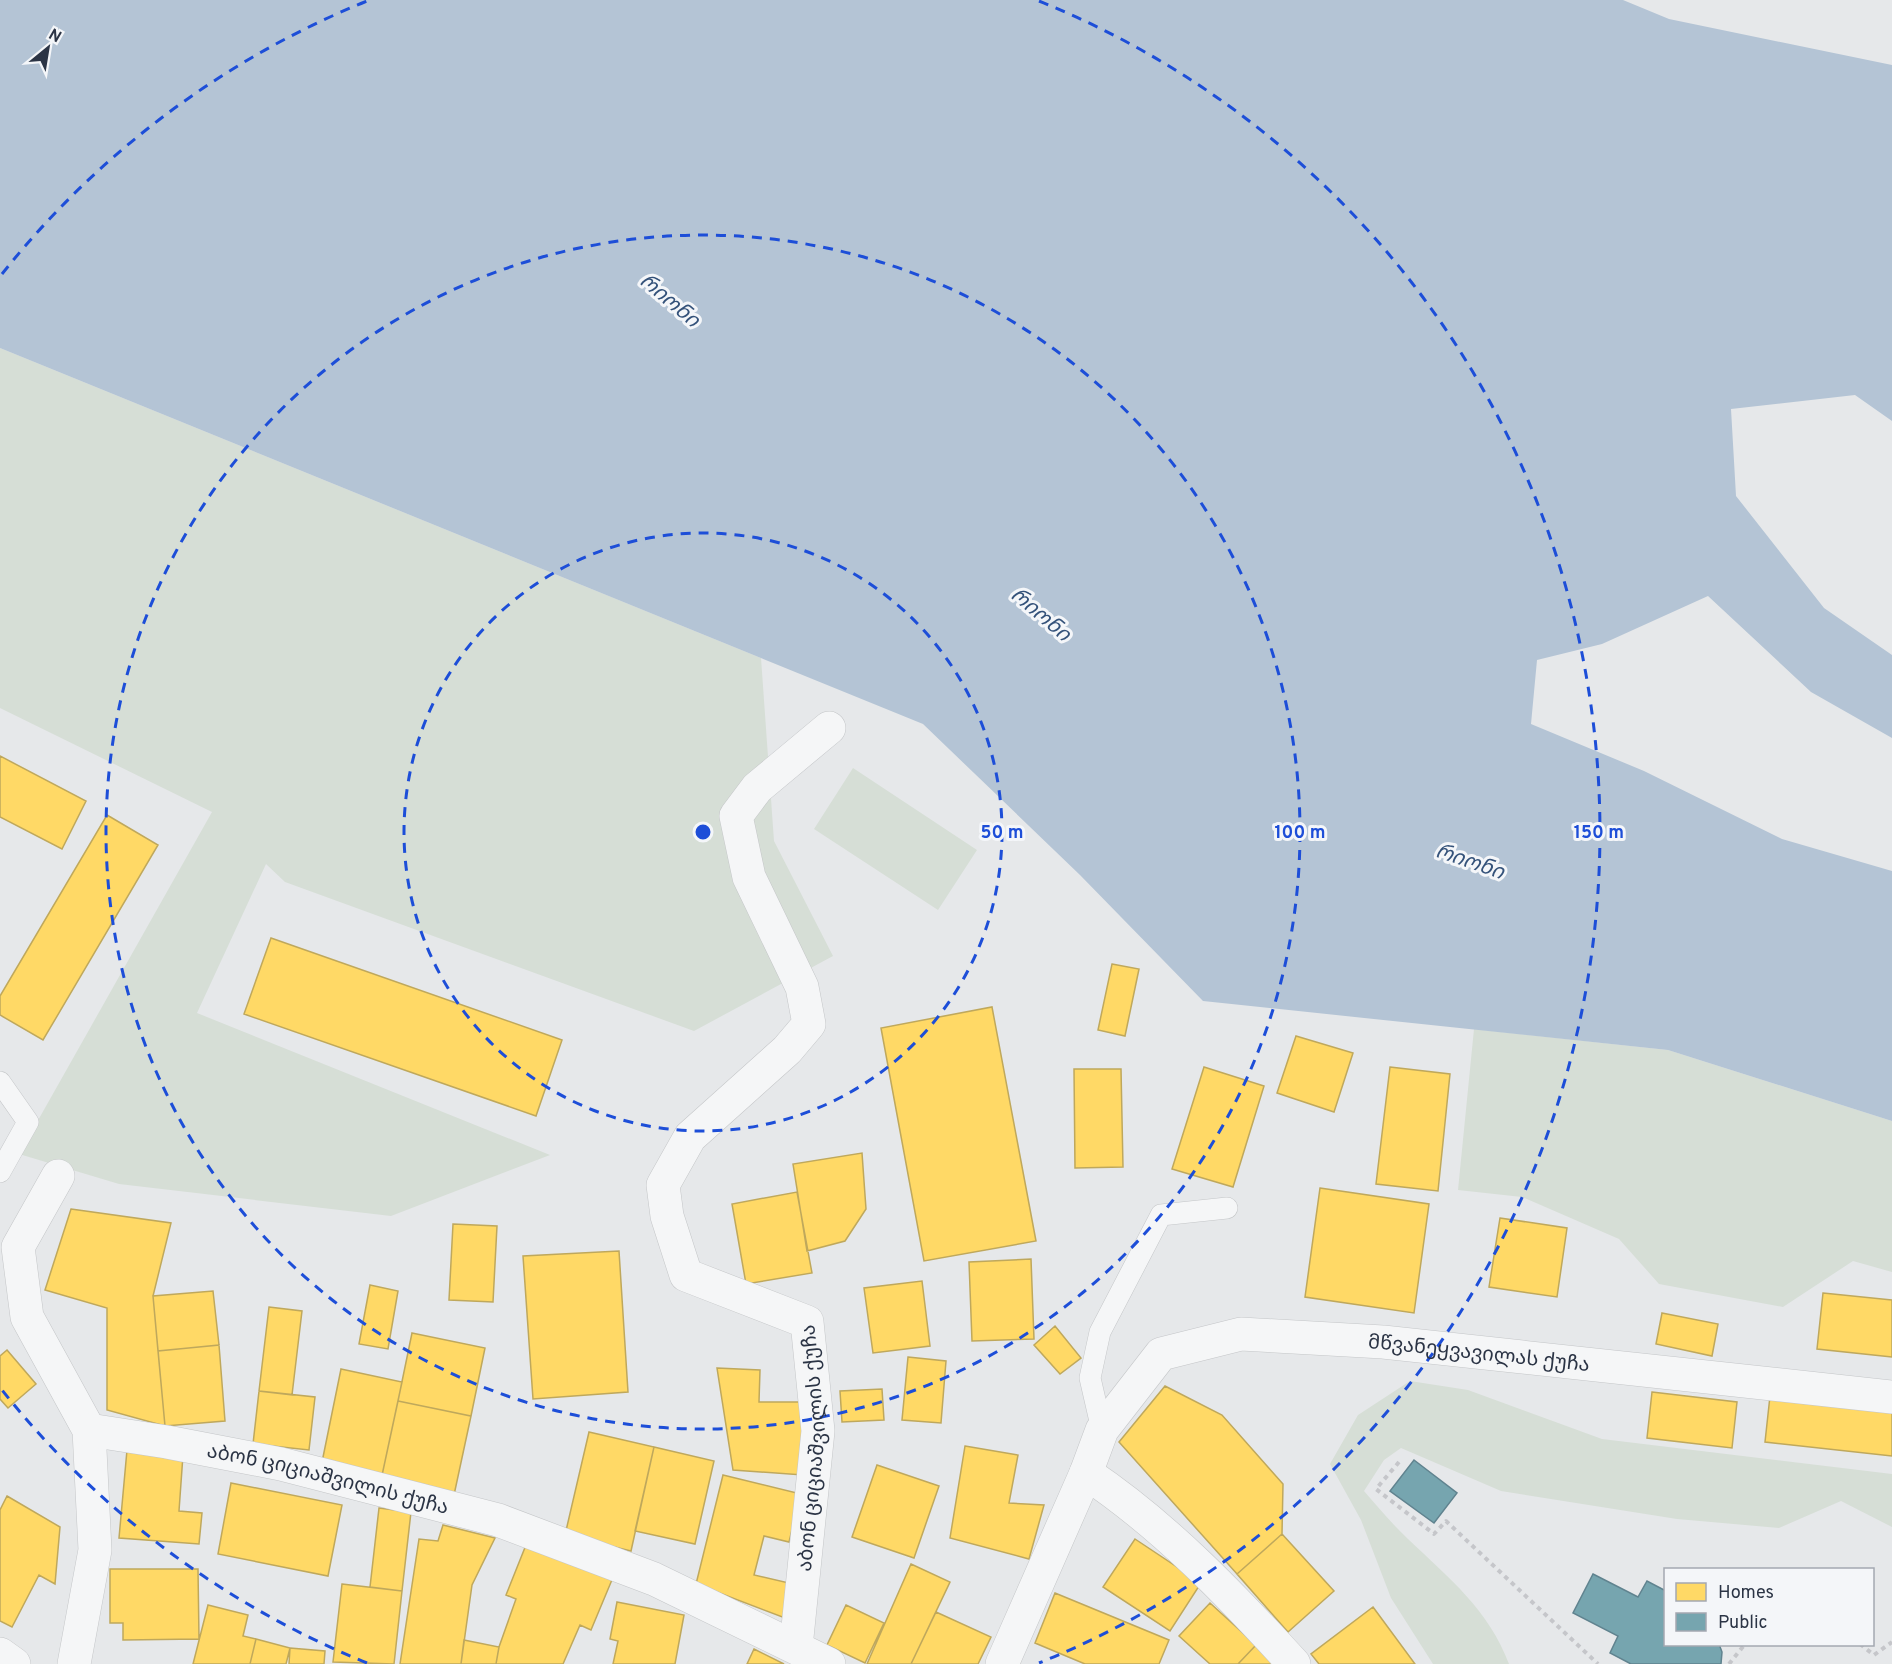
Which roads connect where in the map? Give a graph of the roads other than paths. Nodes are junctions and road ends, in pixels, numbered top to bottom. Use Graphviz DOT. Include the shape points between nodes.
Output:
graph roads {
  1 [pos="828,728"];
  2 [pos="0,1082"];
  3 [pos="0,1172"];
  4 [pos="58,1176"];
  5 [pos="1227,1208"];
  6 [pos="1892,1397"];
  7 [pos="89,1430"];
  8 [pos="1102,1430"];
  9 [pos="1086,1473"];
  10 [pos="795,1647"];
  11 [pos="0,1654"];
  12 [pos="14,1664"];
  13 [pos="74,1664"];
  14 [pos="829,1664"];
  15 [pos="1002,1664"];
  16 [pos="1294,1664"];
  1 -- 10 [label="street, აბონ ციციაშვილის ქუჩა" via="757,788 736,816 749,877 802,987 809,1024 787,1050 690,1137 663,1185 667,1216 686,1275 807,1322 818,1431"];
  2 -- 3 [label="lane" via="28,1122"];
  4 -- 7 [label="street" via="18,1247 27,1317"];
  5 -- 8 [label="lane" via="1161,1215 1100,1332 1090,1378"];
  6 -- 8 [label="street, მწვანეყვავილას ქუჩა" via="1383,1342 1240,1334 1161,1354"];
  7 -- 10 [label="street, აბონ ციციაშვილის ქუჩა" via="281,1464 498,1520 654,1579"];
  7 -- 13 [label="street" via="94,1550"];
  8 -- 9 [label="street, მწვანეყვავილას ქუჩა"];
  9 -- 15 [label="street, მწვანეყვავილას ქუჩა"];
  9 -- 16 [label="street" via="1131,1503"];
  10 -- 14 [label="street, აბონ ციციაშვილის ქუჩა"];
  11 -- 12 [label="street"];
}
